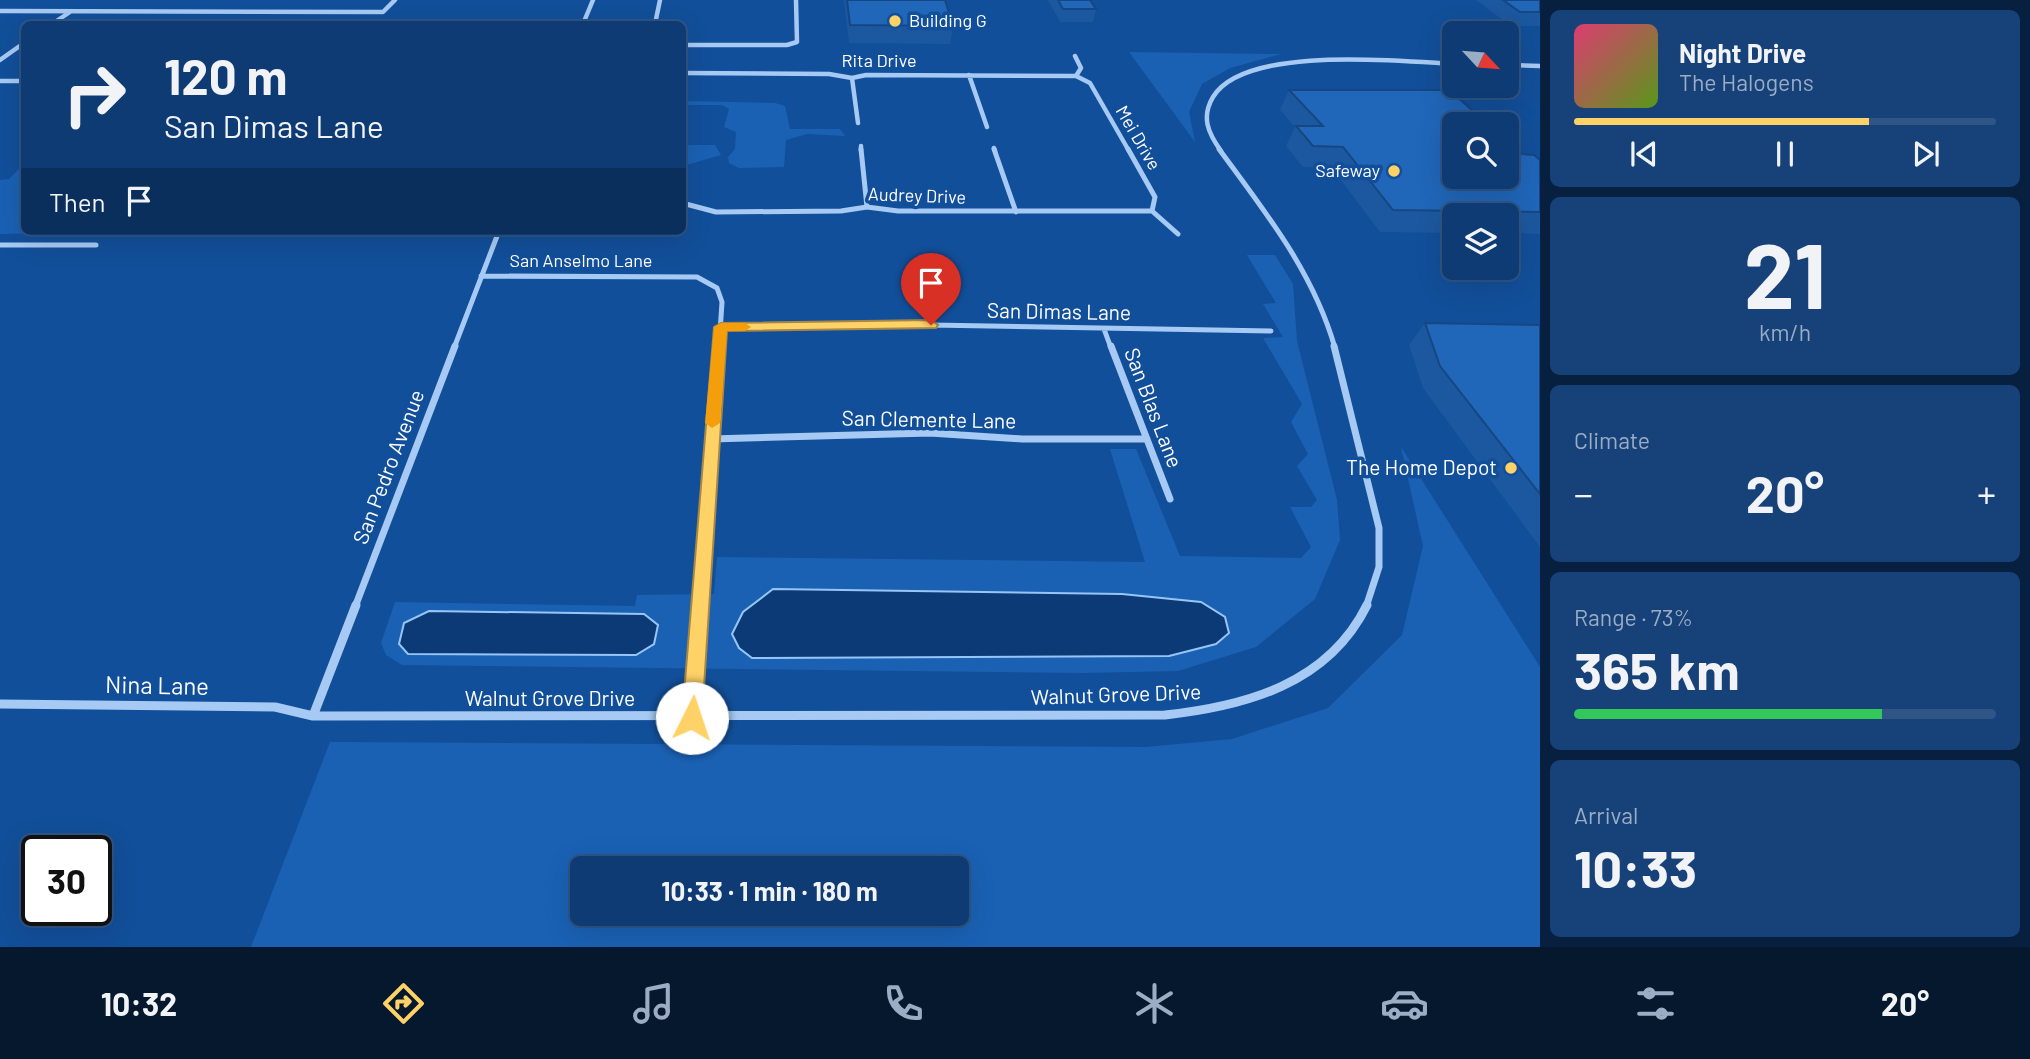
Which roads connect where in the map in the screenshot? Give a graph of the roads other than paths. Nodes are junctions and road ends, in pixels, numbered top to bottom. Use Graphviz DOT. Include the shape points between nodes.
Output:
graph roads {
  1 [pos="395,0"];
  2 [pos="593,0"];
  3 [pos="660,0"];
  4 [pos="796,0"];
  5 [pos="0,11"];
  6 [pos="71,12"];
  7 [pos="57,21"];
  8 [pos="584,21"];
  9 [pos="656,21"];
  10 [pos="21,45"];
  11 [pos="686,45"];
  12 [pos="1075,57"];
  13 [pos="0,60"];
  14 [pos="1442,64"];
  15 [pos="1519,65"];
  16 [pos="1540,66"];
  17 [pos="686,74"];
  18 [pos="969,75"];
  19 [pos="1076,76"];
  20 [pos="852,78"];
  21 [pos="0,81"];
  22 [pos="21,81"];
  23 [pos="858,123"];
  24 [pos="987,127"];
  25 [pos="861,146"];
  26 [pos="994,148"];
  27 [pos="686,204"];
  28 [pos="867,206"];
  29 [pos="1152,211"];
  30 [pos="1016,212"];
  31 [pos="1178,234"];
  32 [pos="497,235"];
  33 [pos="0,245"];
  34 [pos="96,245"];
  35 [pos="481,276"];
  36 [pos="721,327"];
  37 [pos="1104,329"];
  38 [pos="1271,331"];
  39 [pos="711,439"];
  40 [pos="1147,439"];
  41 [pos="1170,499"];
  42 [pos="0,704"];
  43 [pos="313,716"];
  44 [pos="692,718"];
  1 -- 6 [label="street" via="383,12"];
  2 -- 8 [label="street"];
  3 -- 9 [label="street"];
  4 -- 11 [label="street" via="797,41 787,45"];
  5 -- 6 [label="street"];
  6 -- 7 [label="street"];
  10 -- 13 [label="street"];
  12 -- 19 [label="street" via="1081,68"];
  14 -- 44 [label="street, Walnut Grove Drive" via="1286,62 1253,69 1226,82 1205,110 1216,144 1293,251 1316,293 1378,521 1380,561 1371,599 1351,634 1319,666 1280,689 1233,706 1186,715"];
  15 -- 16 [label="street"];
  17 -- 20 [label="street, Rita Drive"];
  18 -- 19 [label="street, Rita Drive"];
  18 -- 20 [label="street, Rita Drive"];
  18 -- 24 [label="street"];
  19 -- 29 [label="street, Mei Drive" via="1090,83 1155,197"];
  20 -- 23 [label="street"];
  21 -- 22 [label="street"];
  25 -- 28 [label="street"];
  26 -- 30 [label="street"];
  27 -- 28 [label="street, Audrey Drive" via="716,212 841,211"];
  28 -- 30 [label="street, Audrey Drive" via="898,211"];
  29 -- 30 [label="street, Audrey Drive"];
  29 -- 31 [label="street"];
  32 -- 35 [label="street, San Pedro Avenue"];
  33 -- 34 [label="street"];
  35 -- 36 [label="street, San Anselmo Lane" via="698,277 717,288 722,302"];
  35 -- 43 [label="street, San Pedro Avenue"];
  36 -- 37 [label="street, San Dimas Lane"];
  36 -- 39 [label="street"];
  37 -- 38 [label="street, San Dimas Lane"];
  37 -- 40 [label="street, San Blas Lane"];
  39 -- 40 [label="street, San Clemente Lane" via="930,433"];
  39 -- 44 [label="street"];
  40 -- 41 [label="street, San Blas Lane"];
  42 -- 43 [label="street, Nina Lane" via="275,707"];
  43 -- 44 [label="street, Walnut Grove Drive"];
}
